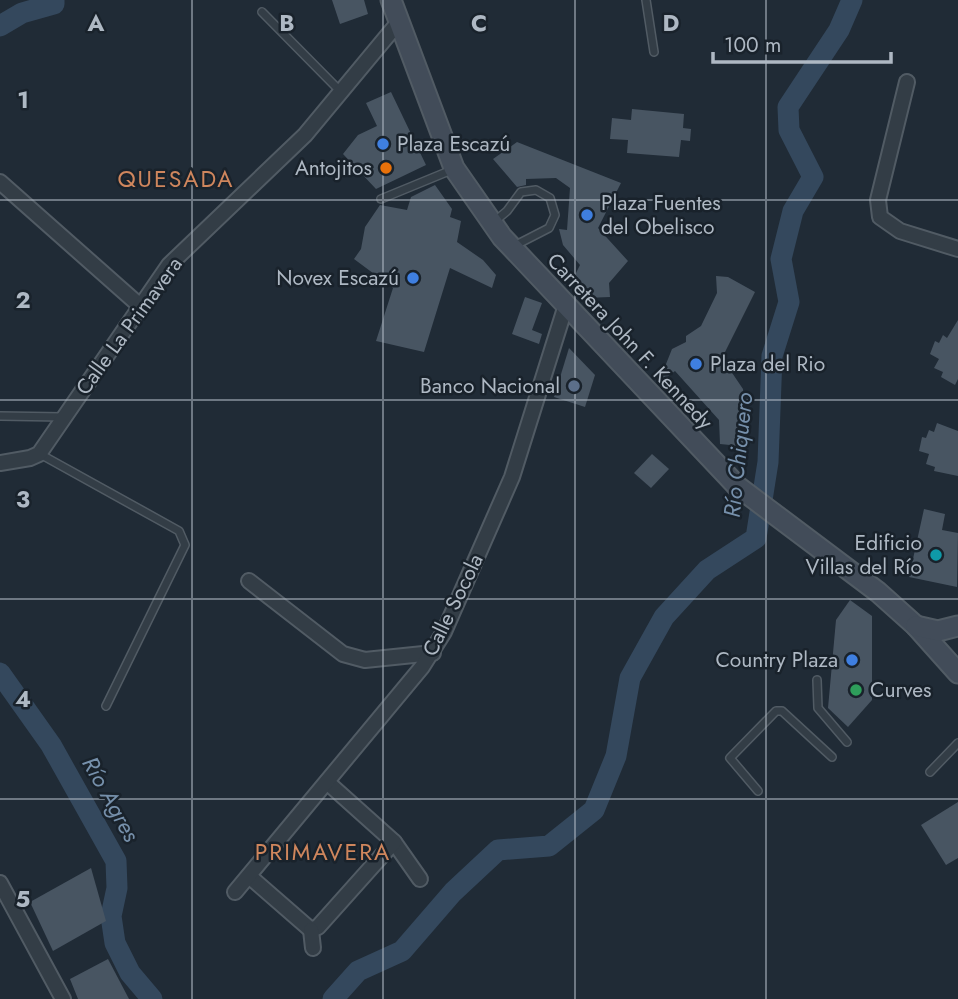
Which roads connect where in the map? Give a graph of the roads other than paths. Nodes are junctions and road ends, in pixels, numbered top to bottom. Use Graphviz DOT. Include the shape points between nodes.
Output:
graph roads {
  1 [pos="391,0"];
  2 [pos="646,0"];
  3 [pos="262,12"];
  4 [pos="398,23"];
  5 [pos="654,52"];
  6 [pos="907,82"];
  7 [pos="341,92"];
  8 [pos="454,168"];
  9 [pos="0,182"];
  10 [pos="381,199"];
  11 [pos="492,223"];
  12 [pos="511,247"];
  13 [pos="958,249"];
  14 [pos="139,304"];
  15 [pos="566,305"];
  16 [pos="0,416"];
  17 [pos="63,417"];
  18 [pos="39,454"];
  19 [pos="0,463"];
  20 [pos="249,582"];
  21 [pos="916,626"];
  22 [pos="958,626"];
  23 [pos="433,653"];
  24 [pos="958,673"];
  25 [pos="817,680"];
  26 [pos="106,706"];
  27 [pos="847,742"];
  28 [pos="958,743"];
  29 [pos="832,757"];
  30 [pos="930,772"];
  31 [pos="327,782"];
  32 [pos="758,791"];
  33 [pos="394,842"];
  34 [pos="249,876"];
  35 [pos="420,879"];
  36 [pos="0,883"];
  37 [pos="235,892"];
  38 [pos="311,930"];
  39 [pos="313,948"];
  40 [pos="63,999"];
  1 -- 4 [label="main road, Carretera John F. Kennedy"];
  2 -- 5 [label="lane"];
  3 -- 7 [label="lane"];
  4 -- 7 [label="street, Calle La Primavera"];
  4 -- 8 [label="main road, Carretera John F. Kennedy"];
  6 -- 13 [label="street" via="878,200 880,217 900,231"];
  7 -- 14 [label="street, Calle La Primavera" via="305,135 169,264"];
  8 -- 10 [label="lane"];
  8 -- 11 [label="main road, Carretera John F. Kennedy"];
  9 -- 14 [label="street"];
  11 -- 12 [label="main road, Carretera John F. Kennedy"];
  11 -- 12 [label="lane" via="521,192 536,190 550,198 555,215 549,228"];
  12 -- 15 [label="main road, Carretera John F. Kennedy"];
  14 -- 17 [label="street, Calle La Primavera"];
  15 -- 21 [label="main road, Carretera John F. Kennedy" via="737,486"];
  15 -- 23 [label="street, Calle Socola" via="512,477"];
  16 -- 17 [label="lane"];
  17 -- 18 [label="street, Calle La Primavera"];
  18 -- 19 [label="street"];
  18 -- 26 [label="lane" via="179,531 185,545"];
  20 -- 23 [label="street" via="344,654 365,660"];
  21 -- 22 [label="main road" via="938,631"];
  21 -- 24 [label="main road, Carretera John F. Kennedy"];
  23 -- 31 [label="street, Calle Socola"];
  25 -- 27 [label="lane" via="818,708"];
  28 -- 30 [label="lane"];
  29 -- 32 [label="lane" via="782,710 776,711 730,758"];
  31 -- 33 [label="street"];
  31 -- 34 [label="street, Calle Socola"];
  33 -- 35 [label="street"];
  33 -- 38 [label="street"];
  34 -- 37 [label="street, Calle Socola"];
  34 -- 38 [label="street"];
  36 -- 40 [label="street"];
  38 -- 39 [label="street"];
}
